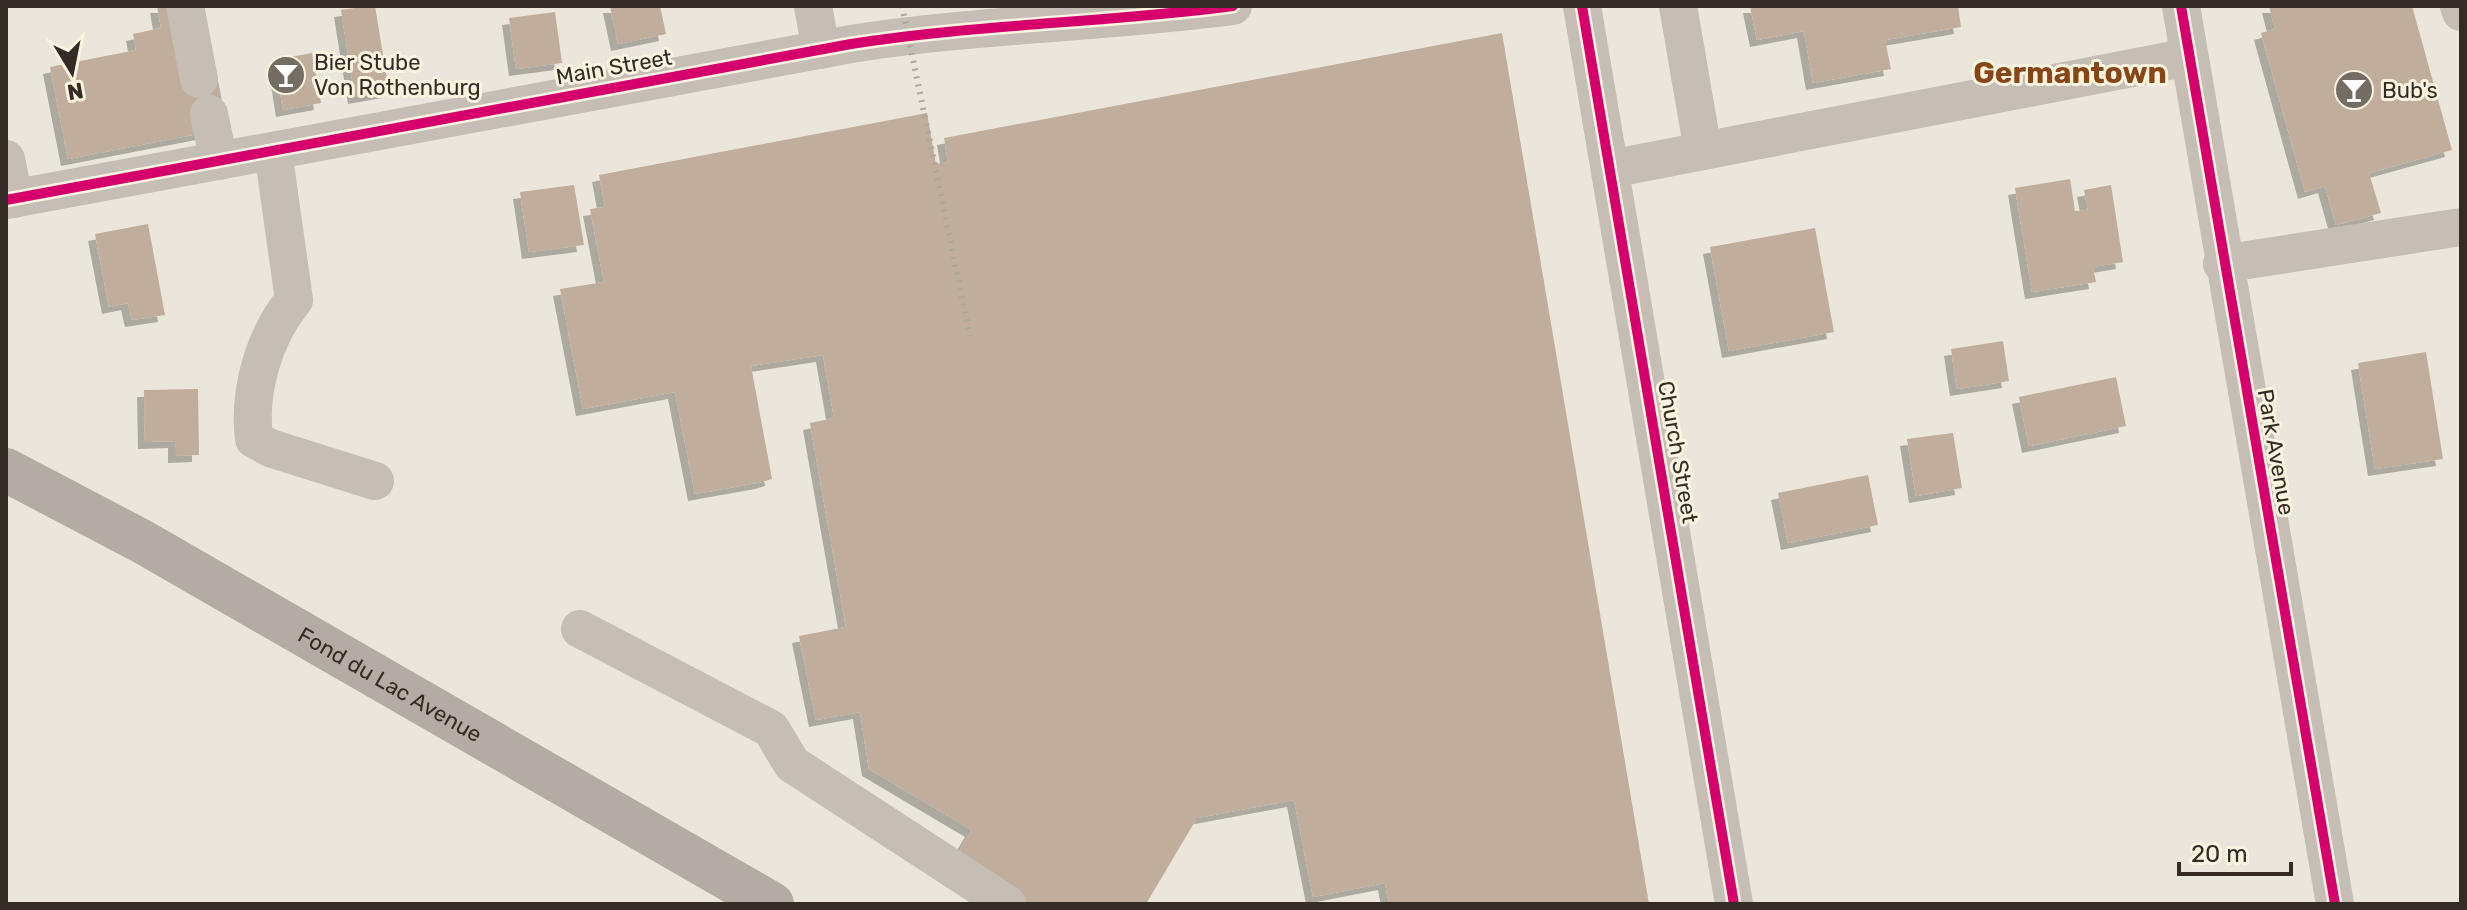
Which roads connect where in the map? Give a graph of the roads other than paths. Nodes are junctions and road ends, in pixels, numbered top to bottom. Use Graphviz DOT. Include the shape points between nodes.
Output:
graph roads {
  1 [pos="185,6"];
  2 [pos="813,6"];
  3 [pos="1233,6"];
  4 [pos="1582,6"];
  5 [pos="1678,6"];
  6 [pos="2181,6"];
  7 [pos="2459,6"];
  8 [pos="2461,12"];
  9 [pos="821,50"];
  10 [pos="2189,57"];
  11 [pos="273,151"];
  12 [pos="1703,151"];
  13 [pos="6,159"];
  14 [pos="219,161"];
  15 [pos="1610,169"];
  16 [pos="10,200"];
  17 [pos="2461,227"];
  18 [pos="2222,264"];
  19 [pos="6,470"];
  20 [pos="375,481"];
  21 [pos="580,629"];
  22 [pos="772,904"];
  23 [pos="1007,904"];
  24 [pos="1734,904"];
  25 [pos="2335,904"];
  1 -- 14 [label="street"];
  2 -- 9 [label="street"];
  3 -- 9 [label="street, Main Street" via="908,35"];
  4 -- 15 [label="street, Church Street"];
  5 -- 12 [label="street"];
  6 -- 10 [label="street, Park Avenue"];
  7 -- 8 [label="street"];
  9 -- 11 [label="street, Main Street"];
  10 -- 12 [label="street"];
  10 -- 18 [label="street, Park Avenue"];
  11 -- 14 [label="street, Main Street"];
  11 -- 20 [label="street" via="294,300 277,320 257,378 251,417 254,439"];
  12 -- 15 [label="street"];
  13 -- 16 [label="street"];
  14 -- 16 [label="street, Main Street"];
  15 -- 24 [label="street, Church Street"];
  17 -- 18 [label="street"];
  18 -- 25 [label="street, Park Avenue"];
  19 -- 22 [label="main road, Fond du Lac Avenue" via="157,550"];
  21 -- 23 [label="street" via="771,729 792,764"];
}
